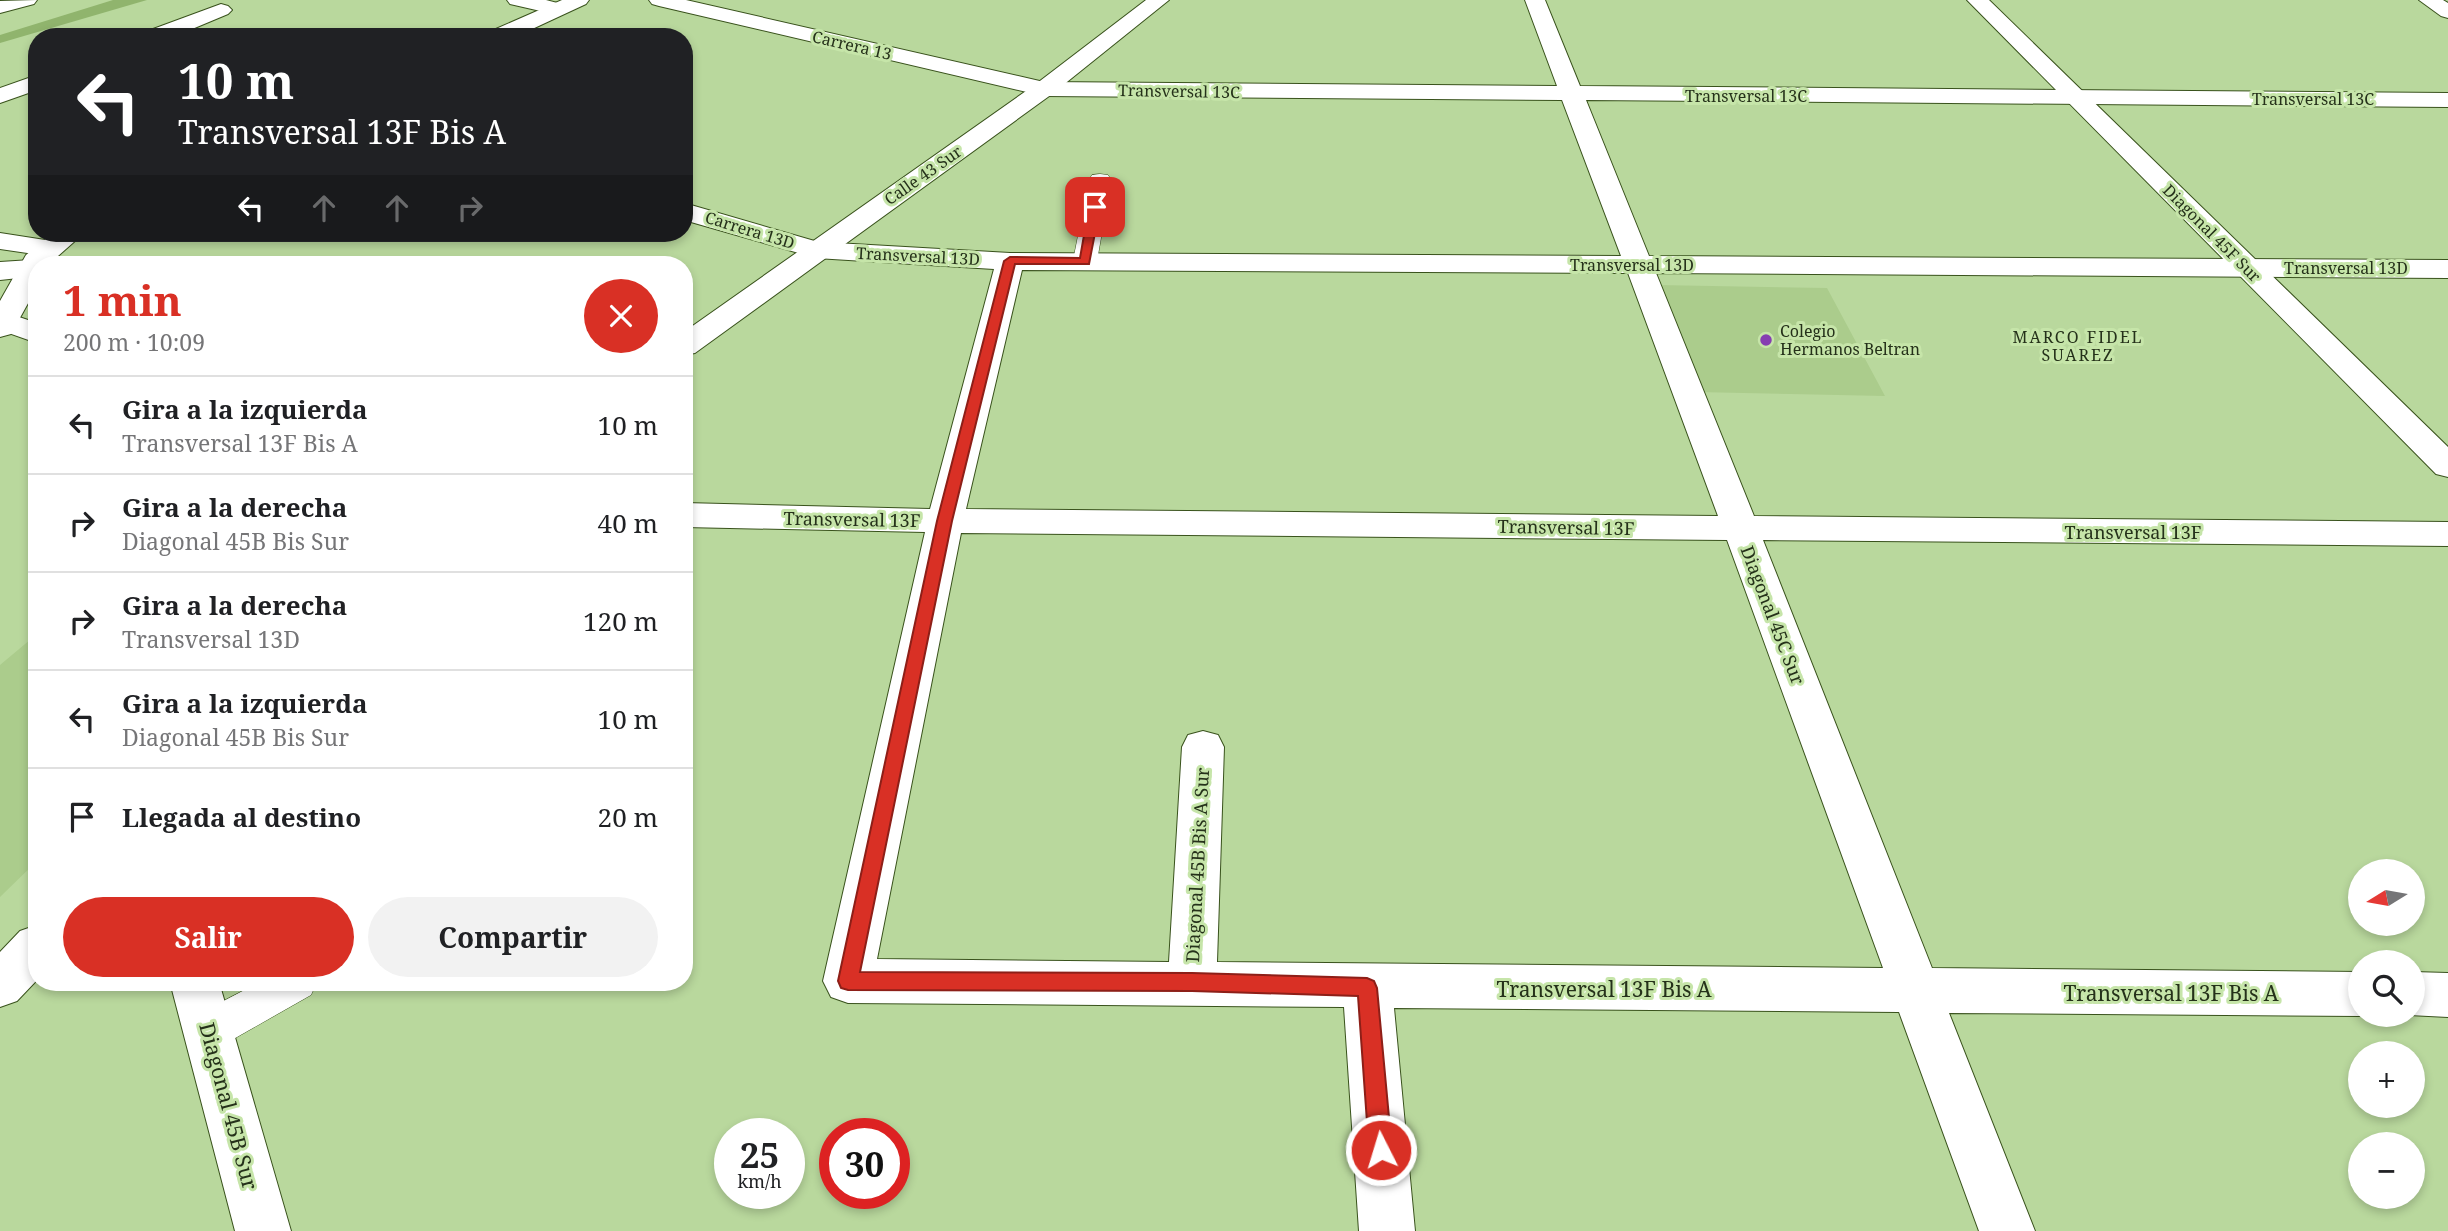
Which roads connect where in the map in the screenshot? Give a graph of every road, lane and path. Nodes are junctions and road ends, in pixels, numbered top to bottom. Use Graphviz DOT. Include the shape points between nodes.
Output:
graph roads {
  1 [pos="27,0"];
  2 [pos="517,0"];
  3 [pos="579,0"];
  4 [pos="659,0"];
  5 [pos="1159,0"];
  6 [pos="1535,0"];
  7 [pos="1977,0"];
  8 [pos="2429,0"];
  9 [pos="0,7"];
  10 [pos="558,9"];
  11 [pos="221,10"];
  12 [pos="2448,12"];
  13 [pos="176,28"];
  14 [pos="517,28"];
  15 [pos="28,85"];
  16 [pos="1044,89"];
  17 [pos="1574,94"];
  18 [pos="0,96"];
  19 [pos="2075,98"];
  20 [pos="2448,100"];
  21 [pos="1100,180"];
  22 [pos="693,214"];
  23 [pos="0,241"];
  24 [pos="50,250"];
  25 [pos="816,250"];
  26 [pos="28,259"];
  27 [pos="1010,261"];
  28 [pos="1085,261"];
  29 [pos="1639,265"];
  30 [pos="2247,268"];
  31 [pos="2448,269"];
  32 [pos="0,271"];
  33 [pos="28,284"];
  34 [pos="2,324"];
  35 [pos="28,331"];
  36 [pos="693,339"];
  37 [pos="2448,466"];
  38 [pos="693,515"];
  39 [pos="945,521"];
  40 [pos="1741,529"];
  41 [pos="2448,534"];
  42 [pos="1203,747"];
  43 [pos="28,955"];
  44 [pos="1192,982"];
  45 [pos="0,985"];
  46 [pos="1367,988"];
  47 [pos="197,991"];
  48 [pos="281,991"];
  49 [pos="1914,992"];
  50 [pos="2348,994"];
  51 [pos="2425,994"];
  52 [pos="2448,995"];
  53 [pos="208,1031"];
  54 [pos="263,1231"];
  55 [pos="1387,1231"];
  56 [pos="2007,1231"];
  1 -- 9 [label="street"];
  2 -- 10 [label="street"];
  3 -- 10 [label="street"];
  4 -- 16 [label="street, Carrera 13"];
  5 -- 16 [label="street, Calle 43 Sur"];
  6 -- 17 [label="street, Diagonal 45C Sur"];
  7 -- 19 [label="street, Diagonal 45F Sur"];
  8 -- 12 [label="street"];
  10 -- 14 [label="street"];
  11 -- 13 [label="street"];
  15 -- 18 [label="street"];
  16 -- 17 [label="street, Transversal 13C"];
  16 -- 25 [label="street, Calle 43 Sur"];
  17 -- 19 [label="street, Transversal 13C"];
  17 -- 29 [label="street, Diagonal 45C Sur"];
  19 -- 20 [label="street, Transversal 13C"];
  19 -- 30 [label="street, Diagonal 45F Sur"];
  21 -- 28 [label="lane"];
  22 -- 25 [label="street, Carrera 13D"];
  23 -- 24 [label="street"];
  25 -- 27 [label="street, Transversal 13D"];
  25 -- 36 [label="street, Calle 43 Sur"];
  26 -- 32 [label="street"];
  27 -- 28 [label="street, Transversal 13D"];
  27 -- 39 [label="street"];
  28 -- 29 [label="street, Transversal 13D"];
  29 -- 30 [label="street, Transversal 13D"];
  29 -- 40 [label="street, Diagonal 45C Sur"];
  30 -- 31 [label="street, Transversal 13D"];
  30 -- 37 [label="street, Diagonal 45F Sur"];
  33 -- 34 [label="street"];
  34 -- 35 [label="street"];
  38 -- 39 [label="street, Transversal 13F"];
  39 -- 40 [label="street, Transversal 13F"];
  39 -- 44 [label="street, Transversal 13F Bis A" via="848,981"];
  40 -- 41 [label="street, Transversal 13F"];
  40 -- 49 [label="street, Diagonal 45C Sur"];
  42 -- 44 [label="street, Diagonal 45B Bis A Sur"];
  43 -- 45 [label="street"];
  44 -- 46 [label="street, Transversal 13F Bis A"];
  46 -- 49 [label="street, Transversal 13F Bis A"];
  46 -- 55 [label="street"];
  47 -- 53 [label="street, Diagonal 45B Sur"];
  48 -- 53 [label="lane"];
  49 -- 50 [label="street, Transversal 13F Bis A"];
  49 -- 56 [label="street, Diagonal 45C Sur"];
  51 -- 52 [label="street"];
  53 -- 54 [label="street, Diagonal 45B Sur"];
}
